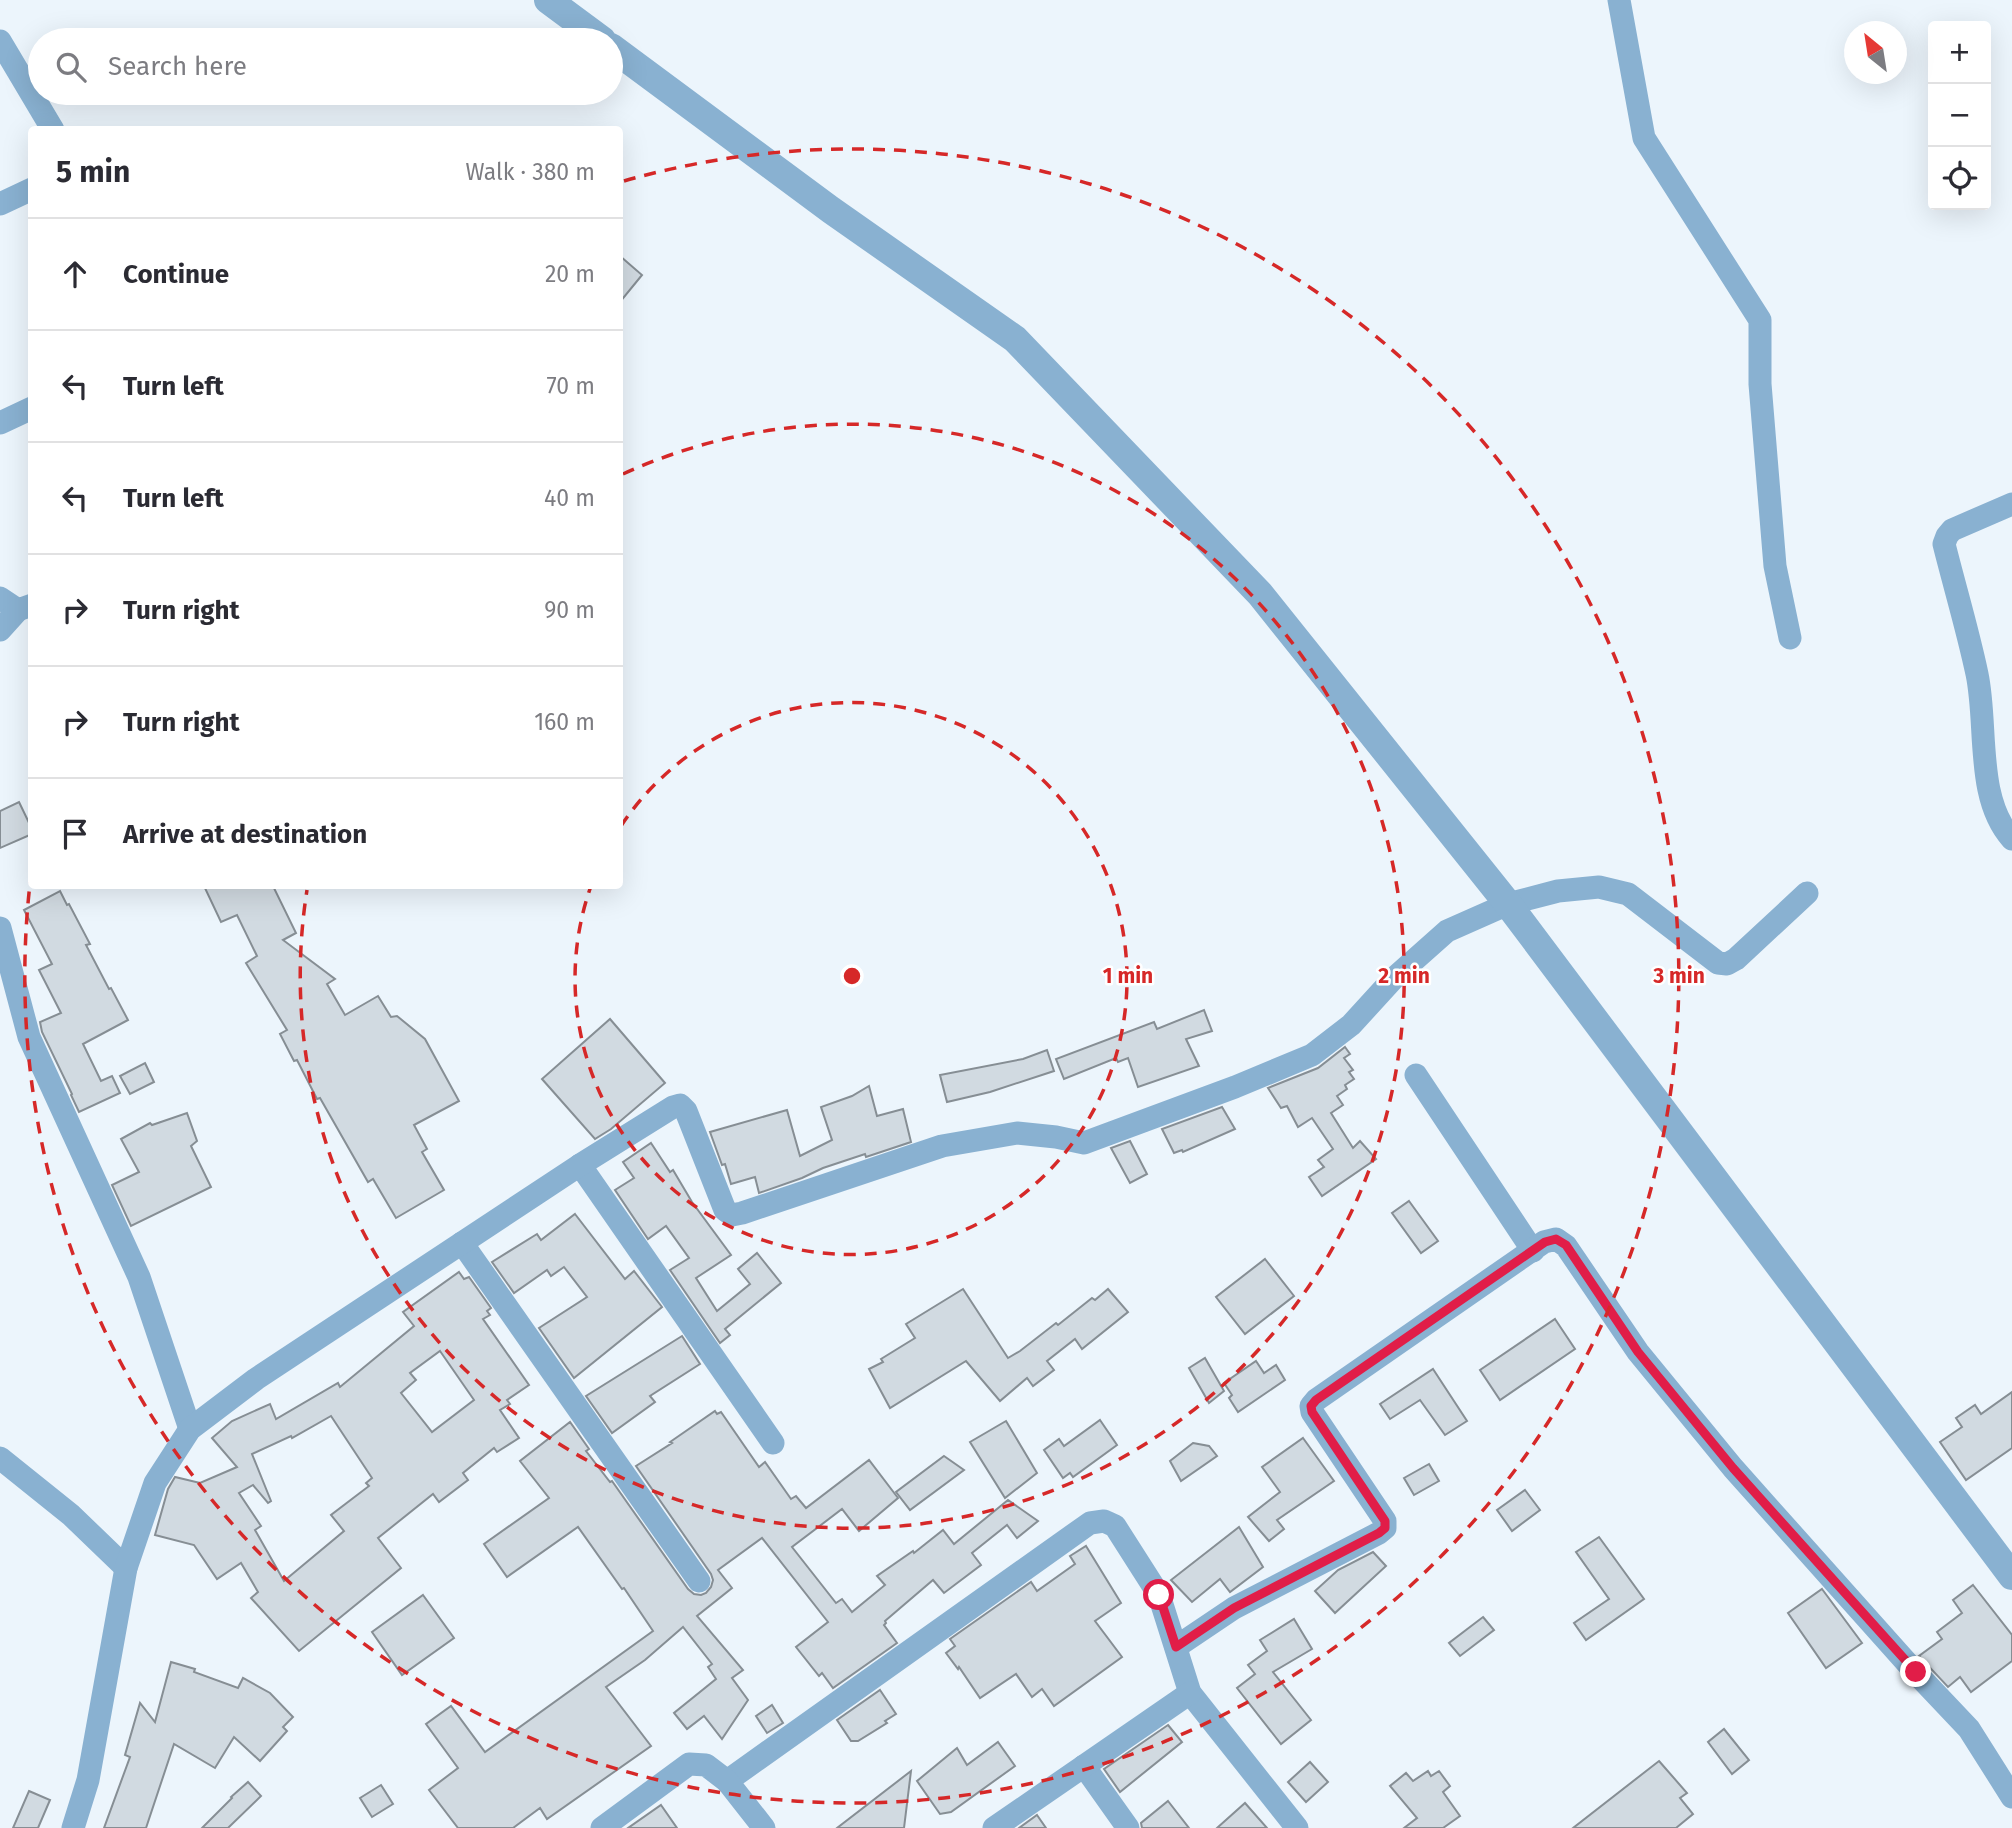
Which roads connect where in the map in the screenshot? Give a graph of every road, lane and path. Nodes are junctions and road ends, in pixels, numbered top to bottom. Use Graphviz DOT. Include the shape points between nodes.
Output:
graph roads {
  1 [pos="548,0"];
  2 [pos="1619,0"];
  3 [pos="586,28"];
  4 [pos="0,41"];
  5 [pos="623,56"];
  6 [pos="28,88"];
  7 [pos="38,105"];
  8 [pos="51,126"];
  9 [pos="28,191"];
  10 [pos="0,204"];
  11 [pos="28,410"];
  12 [pos="0,424"];
  13 [pos="2012,504"];
  14 [pos="17,605"];
  15 [pos="0,630"];
  16 [pos="1790,638"];
  17 [pos="2012,839"];
  18 [pos="1807,893"];
  19 [pos="1508,904"];
  20 [pos="0,928"];
  21 [pos="1416,1075"];
  22 [pos="580,1165"];
  23 [pos="462,1243"];
  24 [pos="1533,1251"];
  25 [pos="190,1429"];
  26 [pos="773,1443"];
  27 [pos="0,1458"];
  28 [pos="126,1568"];
  29 [pos="2012,1576"];
  30 [pos="699,1581"];
  31 [pos="1176,1647"];
  32 [pos="1190,1693"];
  33 [pos="1084,1766"];
  34 [pos="727,1781"];
  35 [pos="2012,1797"];
  36 [pos="73,1828"];
  37 [pos="601,1828"];
  38 [pos="764,1828"];
  39 [pos="994,1828"];
  40 [pos="1128,1828"];
  41 [pos="1297,1828"];
  1 -- 3 [label="street"];
  2 -- 16 [label="street" via="1644,138 1760,320 1760,384 1775,566"];
  4 -- 6 [label="street"];
  5 -- 19 [label="street" via="1016,339 1260,594"];
  7 -- 8 [label="street"];
  9 -- 10 [label="street"];
  11 -- 12 [label="street"];
  13 -- 17 [label="street" via="1952,530 1944,544 1978,677 1988,784 1998,821"];
  14 -- 15 [label="street"];
  18 -- 19 [label="street" via="1727,964 1718,963 1628,894 1599,887 1558,891"];
  19 -- 22 [label="street" via="1447,931 1350,1025 1312,1055 1084,1143 1017,1133 942,1146 732,1215 725,1210 680,1105"];
  19 -- 29 [label="street"];
  20 -- 25 [label="street" via="29,1037 139,1277"];
  21 -- 24 [label="street"];
  22 -- 23 [label="street"];
  22 -- 26 [label="street"];
  23 -- 25 [label="street" via="256,1379"];
  23 -- 30 [label="street"];
  24 -- 31 [label="street" via="1311,1406 1385,1521 1385,1528 1234,1608"];
  24 -- 35 [label="street" via="1556,1239 1566,1245 1638,1352 1733,1468 1969,1729"];
  25 -- 28 [label="street" via="155,1483"];
  27 -- 28 [label="street" via="71,1515"];
  28 -- 36 [label="street" via="88,1780"];
  31 -- 32 [label="street"];
  31 -- 34 [label="street" via="1159,1595 1115,1526 1104,1521 1090,1523"];
  32 -- 33 [label="street"];
  32 -- 41 [label="street"];
  33 -- 39 [label="street"];
  33 -- 40 [label="street"];
  34 -- 37 [label="street" via="706,1765 688,1764"];
  34 -- 38 [label="street"];
}
